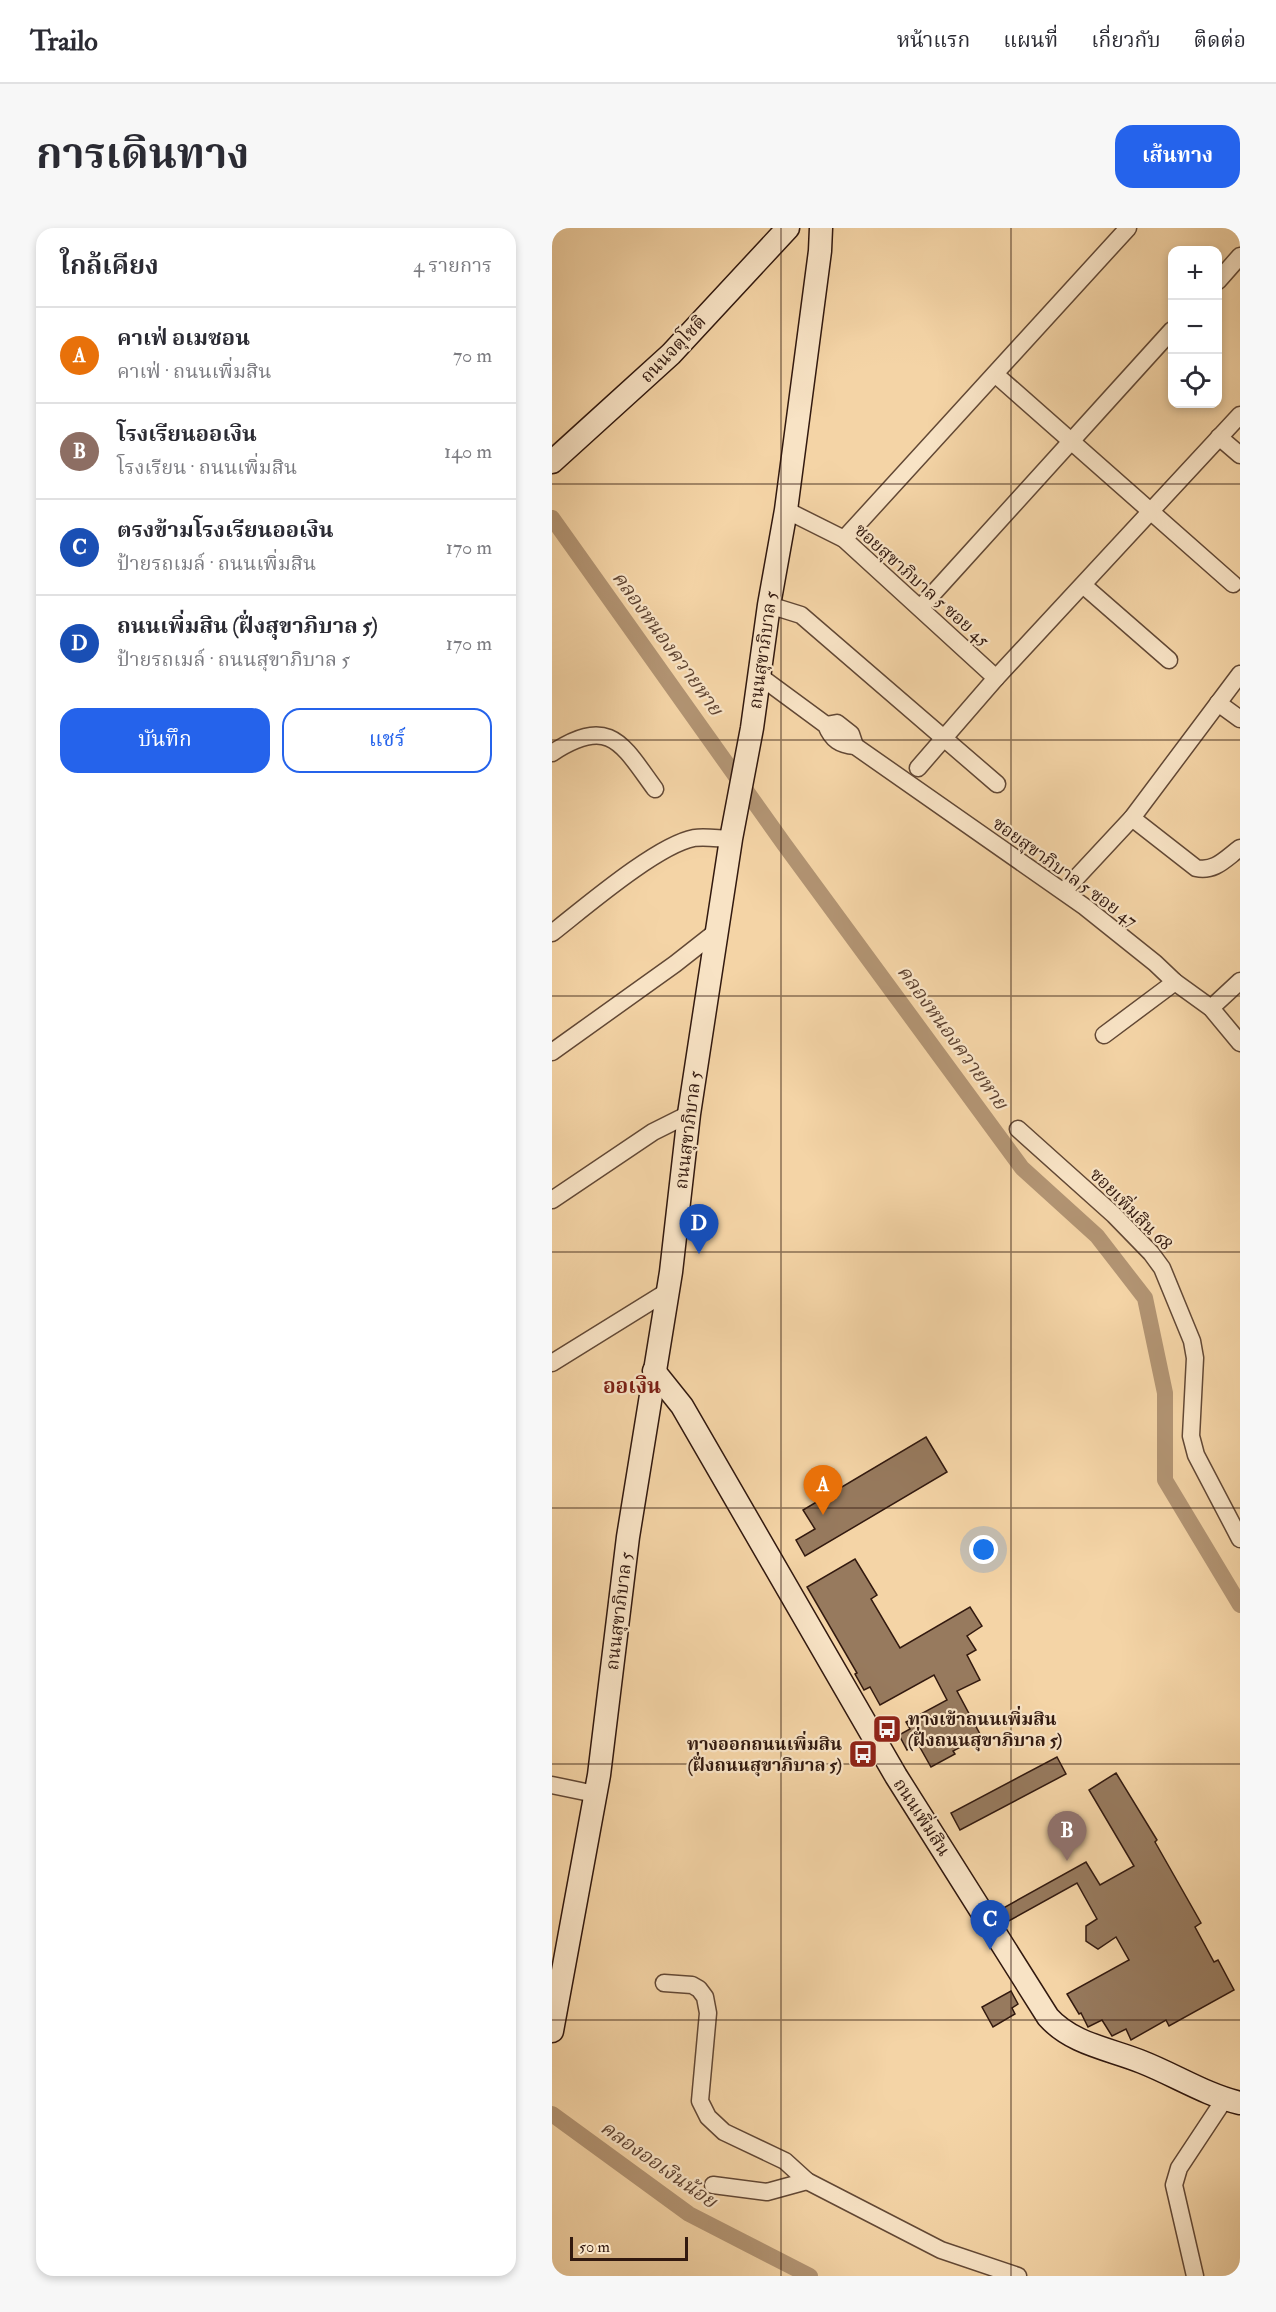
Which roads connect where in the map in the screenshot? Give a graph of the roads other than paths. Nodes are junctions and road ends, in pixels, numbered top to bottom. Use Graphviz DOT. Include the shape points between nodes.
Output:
graph roads {
  1 [pos="788,228"];
  2 [pos="821,228"];
  3 [pos="1128,228"];
  4 [pos="1240,256"];
  5 [pos="1222,276"];
  6 [pos="1168,335"];
  7 [pos="994,374"];
  8 [pos="1240,415"];
  9 [pos="1219,437"];
  10 [pos="1071,442"];
  11 [pos="1240,455"];
  12 [pos="554,456"];
  13 [pos="786,510"];
  14 [pos="1151,511"];
  15 [pos="844,539"];
  16 [pos="1233,584"];
  17 [pos="1083,585"];
  18 [pos="769,605"];
  19 [pos="920,608"];
  20 [pos="1169,660"];
  21 [pos="1240,674"];
  22 [pos="758,675"];
  23 [pos="996,678"];
  24 [pos="1218,703"];
  25 [pos="1240,719"];
  26 [pos="944,737"];
  27 [pos="552,753"];
  28 [pos="918,768"];
  29 [pos="997,784"];
  30 [pos="655,789"];
  31 [pos="1132,818"];
  32 [pos="731,839"];
  33 [pos="1240,849"];
  34 [pos="1064,891"];
  35 [pos="717,931"];
  36 [pos="552,933"];
  37 [pos="1240,981"];
  38 [pos="1175,982"];
  39 [pos="1211,1008"];
  40 [pos="1104,1035"];
  41 [pos="1240,1043"];
  42 [pos="552,1052"];
  43 [pos="689,1114"];
  44 [pos="1018,1129"];
  45 [pos="552,1200"];
  46 [pos="668,1292"];
  47 [pos="552,1363"];
  48 [pos="654,1371"];
  49 [pos="1240,1539"];
  50 [pos="552,1785"];
  51 [pos="596,1794"];
  52 [pos="664,1983"];
  53 [pos="552,2031"];
  54 [pos="1232,2101"];
  55 [pos="807,2181"];
  56 [pos="713,2185"];
  57 [pos="1018,2276"];
  58 [pos="1195,2276"];
  1 -- 12 [label="main road, ถนนจตุโชติ" via="671,354"];
  2 -- 13 [label="main road, ถนนสุขาภิบาล 5"];
  3 -- 7 [label="street"];
  4 -- 5 [label="street"];
  6 -- 10 [label="street"];
  7 -- 10 [label="street"];
  7 -- 15 [label="street"];
  8 -- 9 [label="street"];
  9 -- 11 [label="street"];
  9 -- 14 [label="street"];
  10 -- 14 [label="street"];
  10 -- 19 [label="street"];
  13 -- 15 [label="street, ซอยสุขาภิบาล 5 ซอย 45"];
  13 -- 18 [label="main road, ถนนสุขาภิบาล 5"];
  14 -- 16 [label="street"];
  14 -- 17 [label="street"];
  15 -- 19 [label="street, ซอยสุขาภิบาล 5 ซอย 45"];
  17 -- 20 [label="street"];
  17 -- 23 [label="street"];
  18 -- 22 [label="main road, ถนนสุขาภิบาล 5"];
  18 -- 26 [label="street" via="801,615"];
  19 -- 23 [label="street, ซอยสุขาภิบาล 5 ซอย 45"];
  21 -- 24 [label="street"];
  22 -- 32 [label="main road, ถนนสุขาภิบาล 5"];
  22 -- 34 [label="street, ซอยสุขาภิบาล 5 ซอย 47" via="826,725 830,735 842,745 855,746"];
  23 -- 26 [label="street"];
  24 -- 25 [label="street"];
  24 -- 31 [label="street"];
  26 -- 28 [label="street"];
  26 -- 29 [label="street"];
  27 -- 30 [label="street" via="579,738 615,739"];
  31 -- 33 [label="street" via="1196,868 1207,871"];
  31 -- 34 [label="street"];
  32 -- 35 [label="main road, ถนนสุขาภิบาล 5"];
  32 -- 36 [label="street" via="694,838 674,846 648,860"];
  34 -- 38 [label="street, ซอยสุขาภิบาล 5 ซอย 47"];
  35 -- 42 [label="street"];
  35 -- 43 [label="main road, ถนนสุขาภิบาล 5"];
  37 -- 39 [label="street"];
  38 -- 39 [label="street, ซอยสุขาภิบาล 5 ซอย 47"];
  38 -- 40 [label="street"];
  39 -- 41 [label="street, ซอยสุขาภิบาล 5 ซอย 47"];
  43 -- 45 [label="street" via="653,1132"];
  43 -- 46 [label="main road, ถนนสุขาภิบาล 5"];
  44 -- 49 [label="street, ซอยเพิ่มสิน 68" via="1114,1215 1162,1268 1192,1341 1195,1358 1191,1436 1196,1455"];
  46 -- 47 [label="street"];
  46 -- 48 [label="main road, ถนนสุขาภิบาล 5"];
  48 -- 51 [label="main road, ถนนสุขาภิบาล 5" via="628,1537"];
  48 -- 54 [label="main road, ถนนเพิ่มสิน" via="682,1406 896,1776 1048,2017 1068,2035"];
  50 -- 51 [label="street"];
  51 -- 53 [label="main road, ถนนสุขาภิบาล 5"];
  52 -- 55 [label="street" via="692,1985 705,1997 708,2013 700,2101 708,2117 724,2132 785,2161"];
  54 -- 58 [label="street" via="1179,2168 1174,2185"];
  55 -- 56 [label="street" via="767,2192"];
  55 -- 57 [label="street" via="941,2250"];
}
